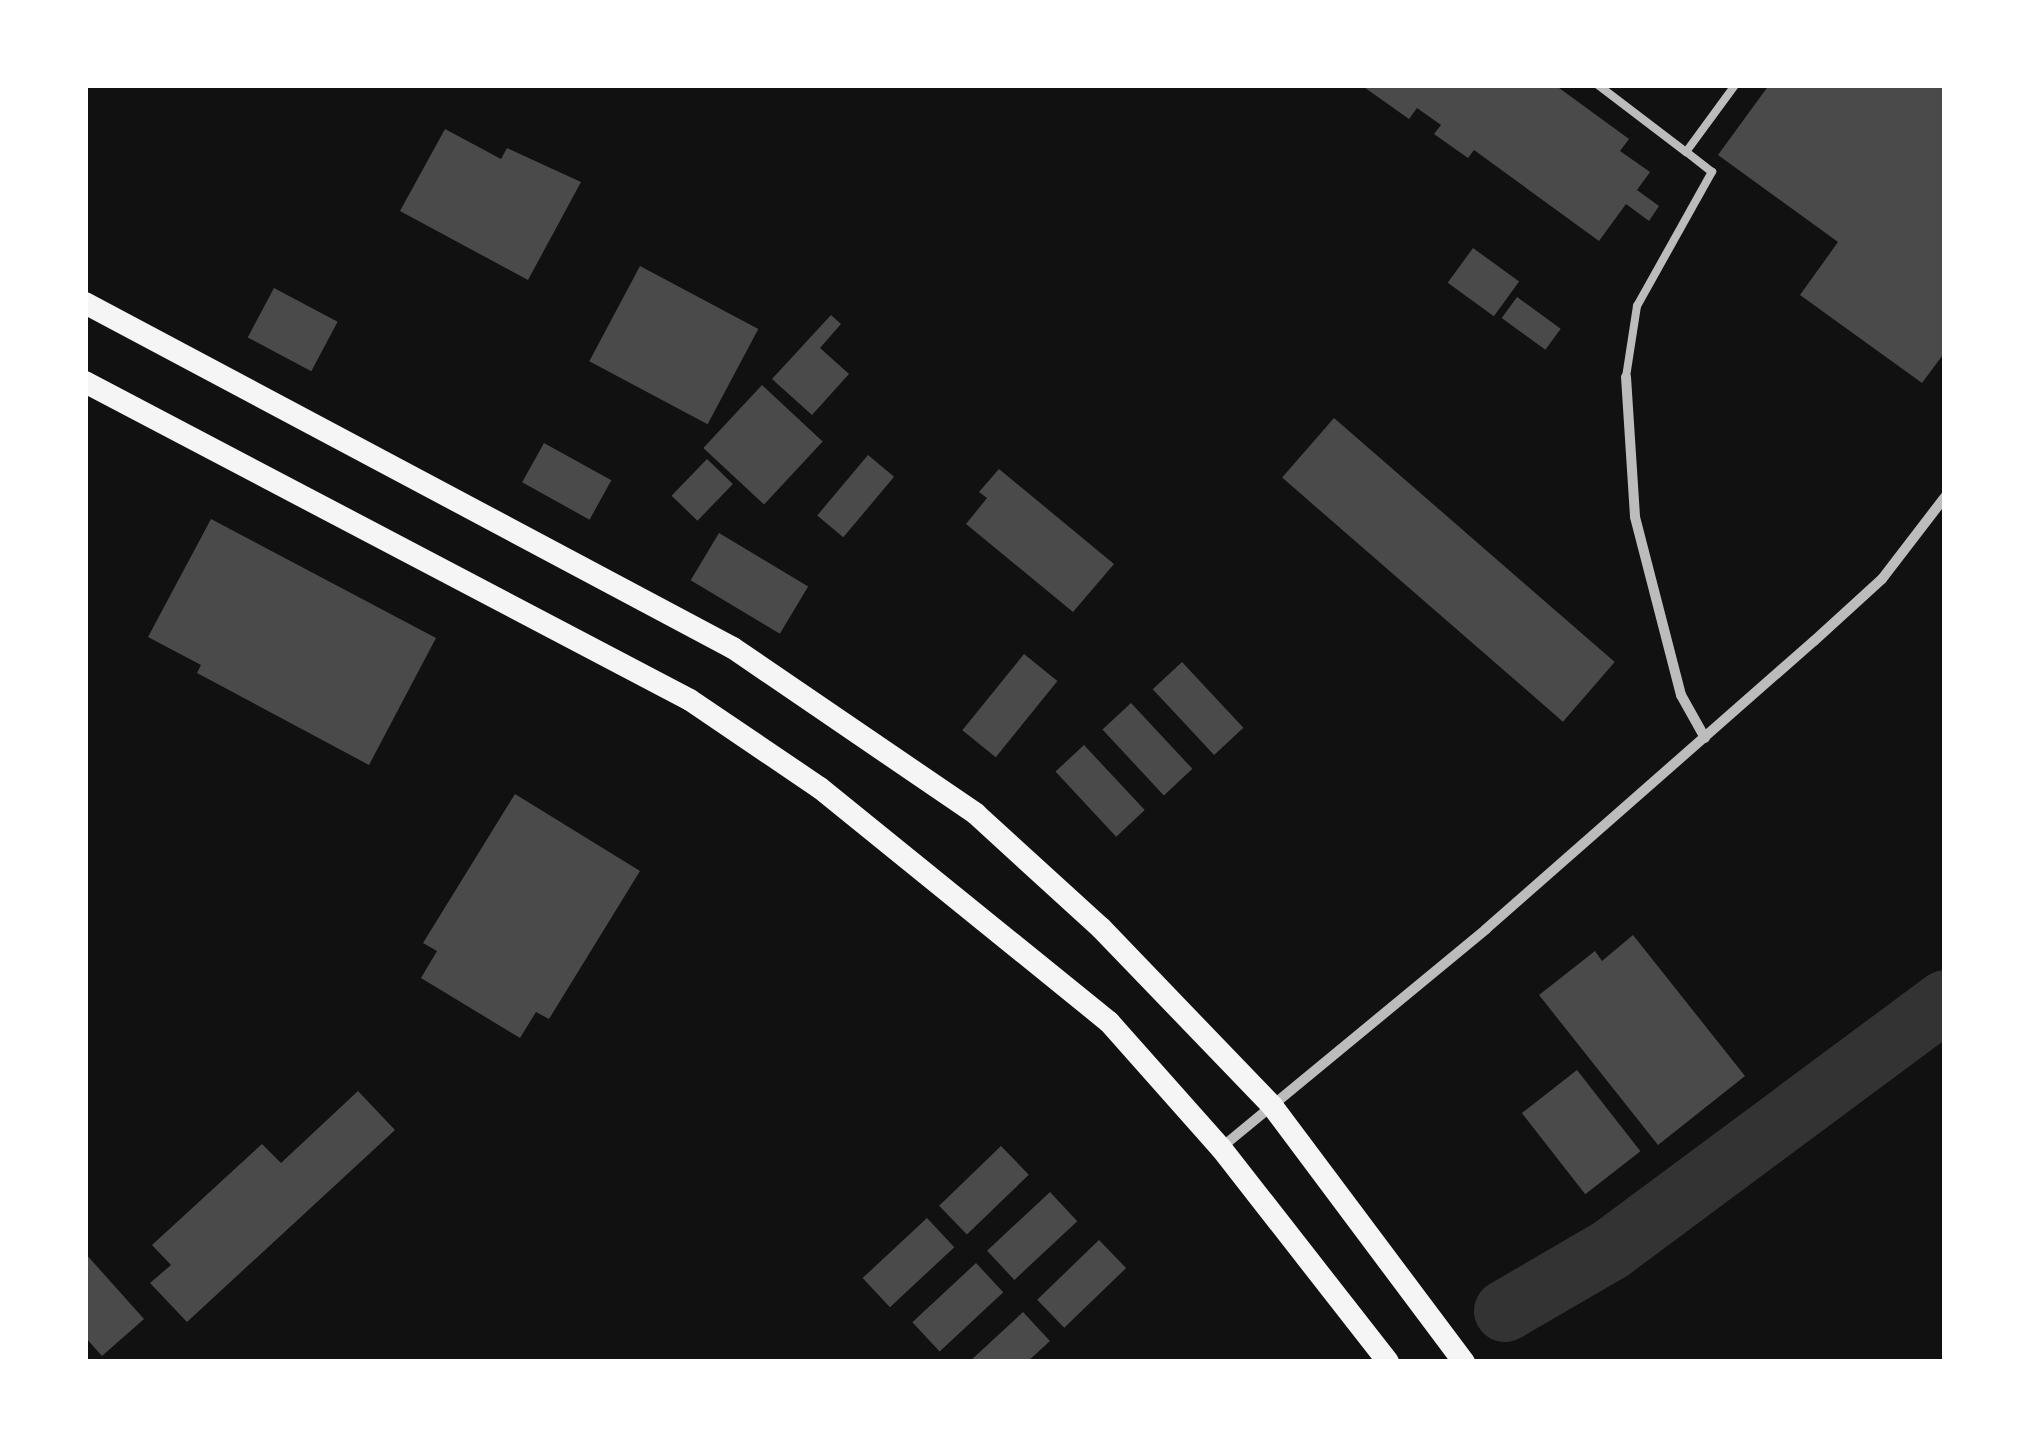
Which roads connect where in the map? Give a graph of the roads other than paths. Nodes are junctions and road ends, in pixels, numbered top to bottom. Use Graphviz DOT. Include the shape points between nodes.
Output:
graph roads {
  1 [pos="1598,85"];
  2 [pos="1736,85"];
  3 [pos="1686,152"];
  4 [pos="85,303"];
  5 [pos="1626,377"];
  6 [pos="85,382"];
  7 [pos="1945,497"];
  8 [pos="1705,738"];
  9 [pos="1273,1107"];
  10 [pos="1221,1148"];
  11 [pos="1388,1362"];
  12 [pos="1464,1362"];
  1 -- 3 [label="lane"];
  2 -- 3 [label="lane"];
  3 -- 5 [label="lane" via="1712,172 1636,306"];
  4 -- 9 [label="highway" via="733,648 857,729 976,814 1101,928"];
  5 -- 8 [label="street" via="1635,516 1681,695"];
  6 -- 10 [label="highway" via="690,700 836,800 1108,1022"];
  7 -- 8 [label="street" via="1882,579"];
  8 -- 9 [label="street"];
  9 -- 10 [label="street"];
  9 -- 12 [label="highway"];
  10 -- 11 [label="highway"];
}
